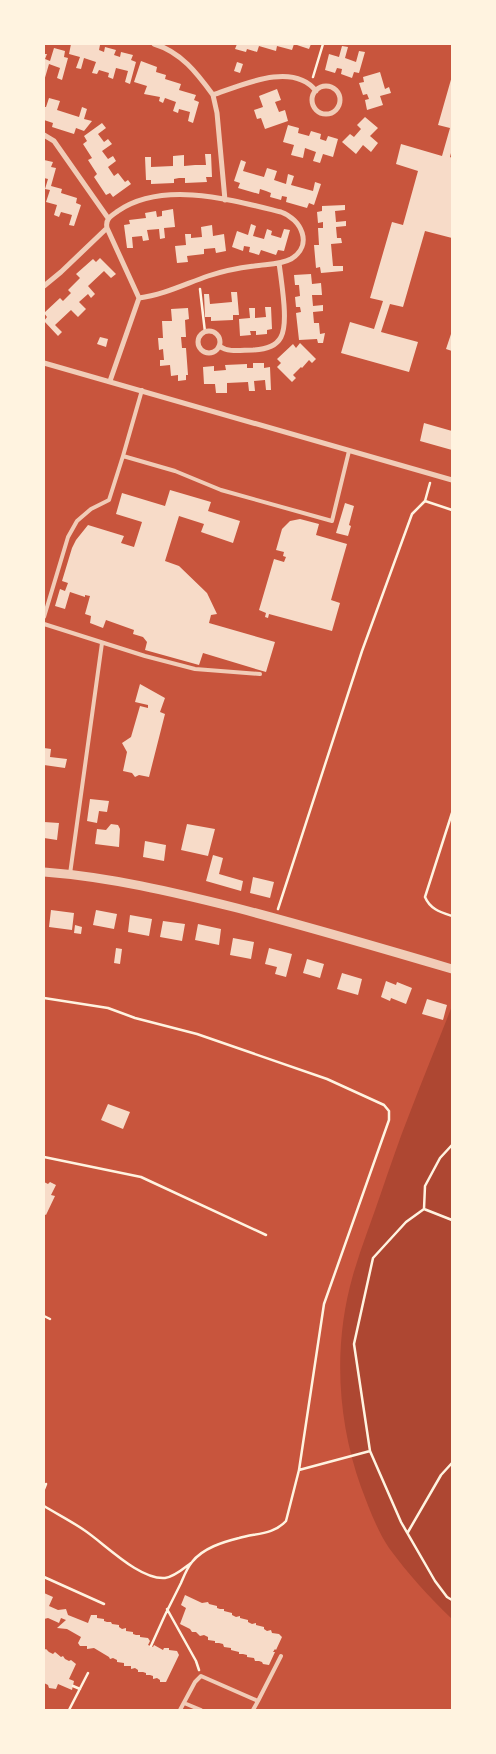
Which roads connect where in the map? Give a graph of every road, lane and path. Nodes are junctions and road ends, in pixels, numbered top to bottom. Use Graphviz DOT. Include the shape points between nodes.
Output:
graph roads {
  1 [pos="154,44"];
  2 [pos="323,44"];
  3 [pos="311,84"];
  4 [pos="316,91"];
  5 [pos="213,95"];
  6 [pos="44,135"];
  7 [pos="225,200"];
  8 [pos="108,218"];
  9 [pos="106,228"];
  10 [pos="279,263"];
  11 [pos="199,280"];
  12 [pos="44,286"];
  13 [pos="139,298"];
  14 [pos="205,332"];
  15 [pos="219,346"];
  16 [pos="44,363"];
  17 [pos="110,381"];
  18 [pos="142,390"];
  19 [pos="349,451"];
  20 [pos="123,456"];
  21 [pos="432,474"];
  22 [pos="452,480"];
  23 [pos="425,501"];
  24 [pos="452,510"];
  25 [pos="44,617"];
  26 [pos="44,624"];
  27 [pos="102,643"];
  28 [pos="260,674"];
  29 [pos="452,813"];
  30 [pos="44,872"];
  31 [pos="70,874"];
  32 [pos="452,916"];
  33 [pos="275,918"];
  34 [pos="452,969"];
  35 [pos="44,998"];
  36 [pos="452,1145"];
  37 [pos="44,1157"];
  38 [pos="424,1209"];
  39 [pos="452,1220"];
  40 [pos="266,1235"];
  41 [pos="44,1316"];
  42 [pos="50,1319"];
  43 [pos="370,1451"];
  44 [pos="452,1463"];
  45 [pos="299,1470"];
  46 [pos="46,1484"];
  47 [pos="44,1489"];
  48 [pos="44,1506"];
  49 [pos="408,1532"];
  50 [pos="192,1562"];
  51 [pos="44,1577"];
  52 [pos="452,1600"];
  53 [pos="104,1604"];
  54 [pos="167,1609"];
  55 [pos="151,1646"];
  56 [pos="282,1656"];
  57 [pos="88,1673"];
  58 [pos="201,1676"];
  59 [pos="73,1686"];
  60 [pos="80,1689"];
  61 [pos="258,1701"];
  62 [pos="184,1703"];
  63 [pos="69,1710"];
  64 [pos="180,1710"];
  65 [pos="201,1710"];
  66 [pos="253,1710"];
  1 -- 5 [label="street" via="183,59"];
  2 -- 3 [label="path"];
  3 -- 4 [label="street"];
  3 -- 5 [label="street" via="281,76 265,77"];
  4 -- 4 [label="street" via="313,103 318,111 326,114 338,108 339,95 333,88 324,87"];
  5 -- 7 [label="street"];
  6 -- 8 [label="street" via="54,141"];
  7 -- 8 [label="street" via="168,195 137,201"];
  7 -- 10 [label="street" via="281,212 295,219 302,232 302,244 295,256"];
  8 -- 9 [label="street"];
  9 -- 12 [label="street"];
  9 -- 13 [label="street"];
  10 -- 11 [label="street" via="232,270"];
  10 -- 15 [label="street" via="285,326 282,338 265,349 229,351"];
  11 -- 13 [label="street"];
  11 -- 14 [label="path"];
  13 -- 17 [label="street"];
  14 -- 15 [label="street" via="215,334"];
  14 -- 15 [label="street" via="199,339 201,349 211,352"];
  16 -- 17 [label="street"];
  17 -- 18 [label="street"];
  18 -- 19 [label="street"];
  18 -- 20 [label="lane"];
  19 -- 20 [label="lane" via="332,521 221,490 175,471"];
  19 -- 21 [label="street"];
  20 -- 25 [label="lane" via="109,500 77,520 68,538"];
  21 -- 22 [label="street"];
  21 -- 23 [label="path"];
  23 -- 24 [label="path"];
  23 -- 33 [label="path" via="412,514 362,651"];
  26 -- 27 [label="lane"];
  27 -- 28 [label="lane" via="196,669"];
  27 -- 31 [label="lane"];
  29 -- 32 [label="path" via="425,896 430,906"];
  30 -- 31 [label="street"];
  31 -- 33 [label="street" via="125,882"];
  33 -- 34 [label="street"];
  35 -- 45 [label="path" via="108,1008 198,1034 327,1079 384,1105 389,1111 324,1304"];
  36 -- 38 [label="path" via="440,1158 425,1186"];
  37 -- 40 [label="path" via="141,1177"];
  38 -- 39 [label="path"];
  38 -- 43 [label="path" via="406,1222 373,1258 356,1334 354,1344"];
  41 -- 42 [label="path"];
  43 -- 45 [label="path"];
  43 -- 49 [label="path"];
  44 -- 49 [label="path" via="440,1475"];
  45 -- 50 [label="path" via="286,1521 280,1527 217,1545"];
  46 -- 47 [label="path"];
  48 -- 50 [label="path" via="135,1568 156,1577 172,1576"];
  49 -- 52 [label="path" via="435,1581"];
  50 -- 54 [label="path"];
  51 -- 53 [label="path"];
  54 -- 55 [label="path"];
  54 -- 58 [label="path"];
  56 -- 61 [label="lane"];
  57 -- 60 [label="path"];
  58 -- 61 [label="lane"];
  58 -- 62 [label="lane"];
  59 -- 60 [label="path"];
  60 -- 63 [label="path"];
  61 -- 66 [label="lane"];
  62 -- 64 [label="lane"];
  62 -- 65 [label="lane"];
}
